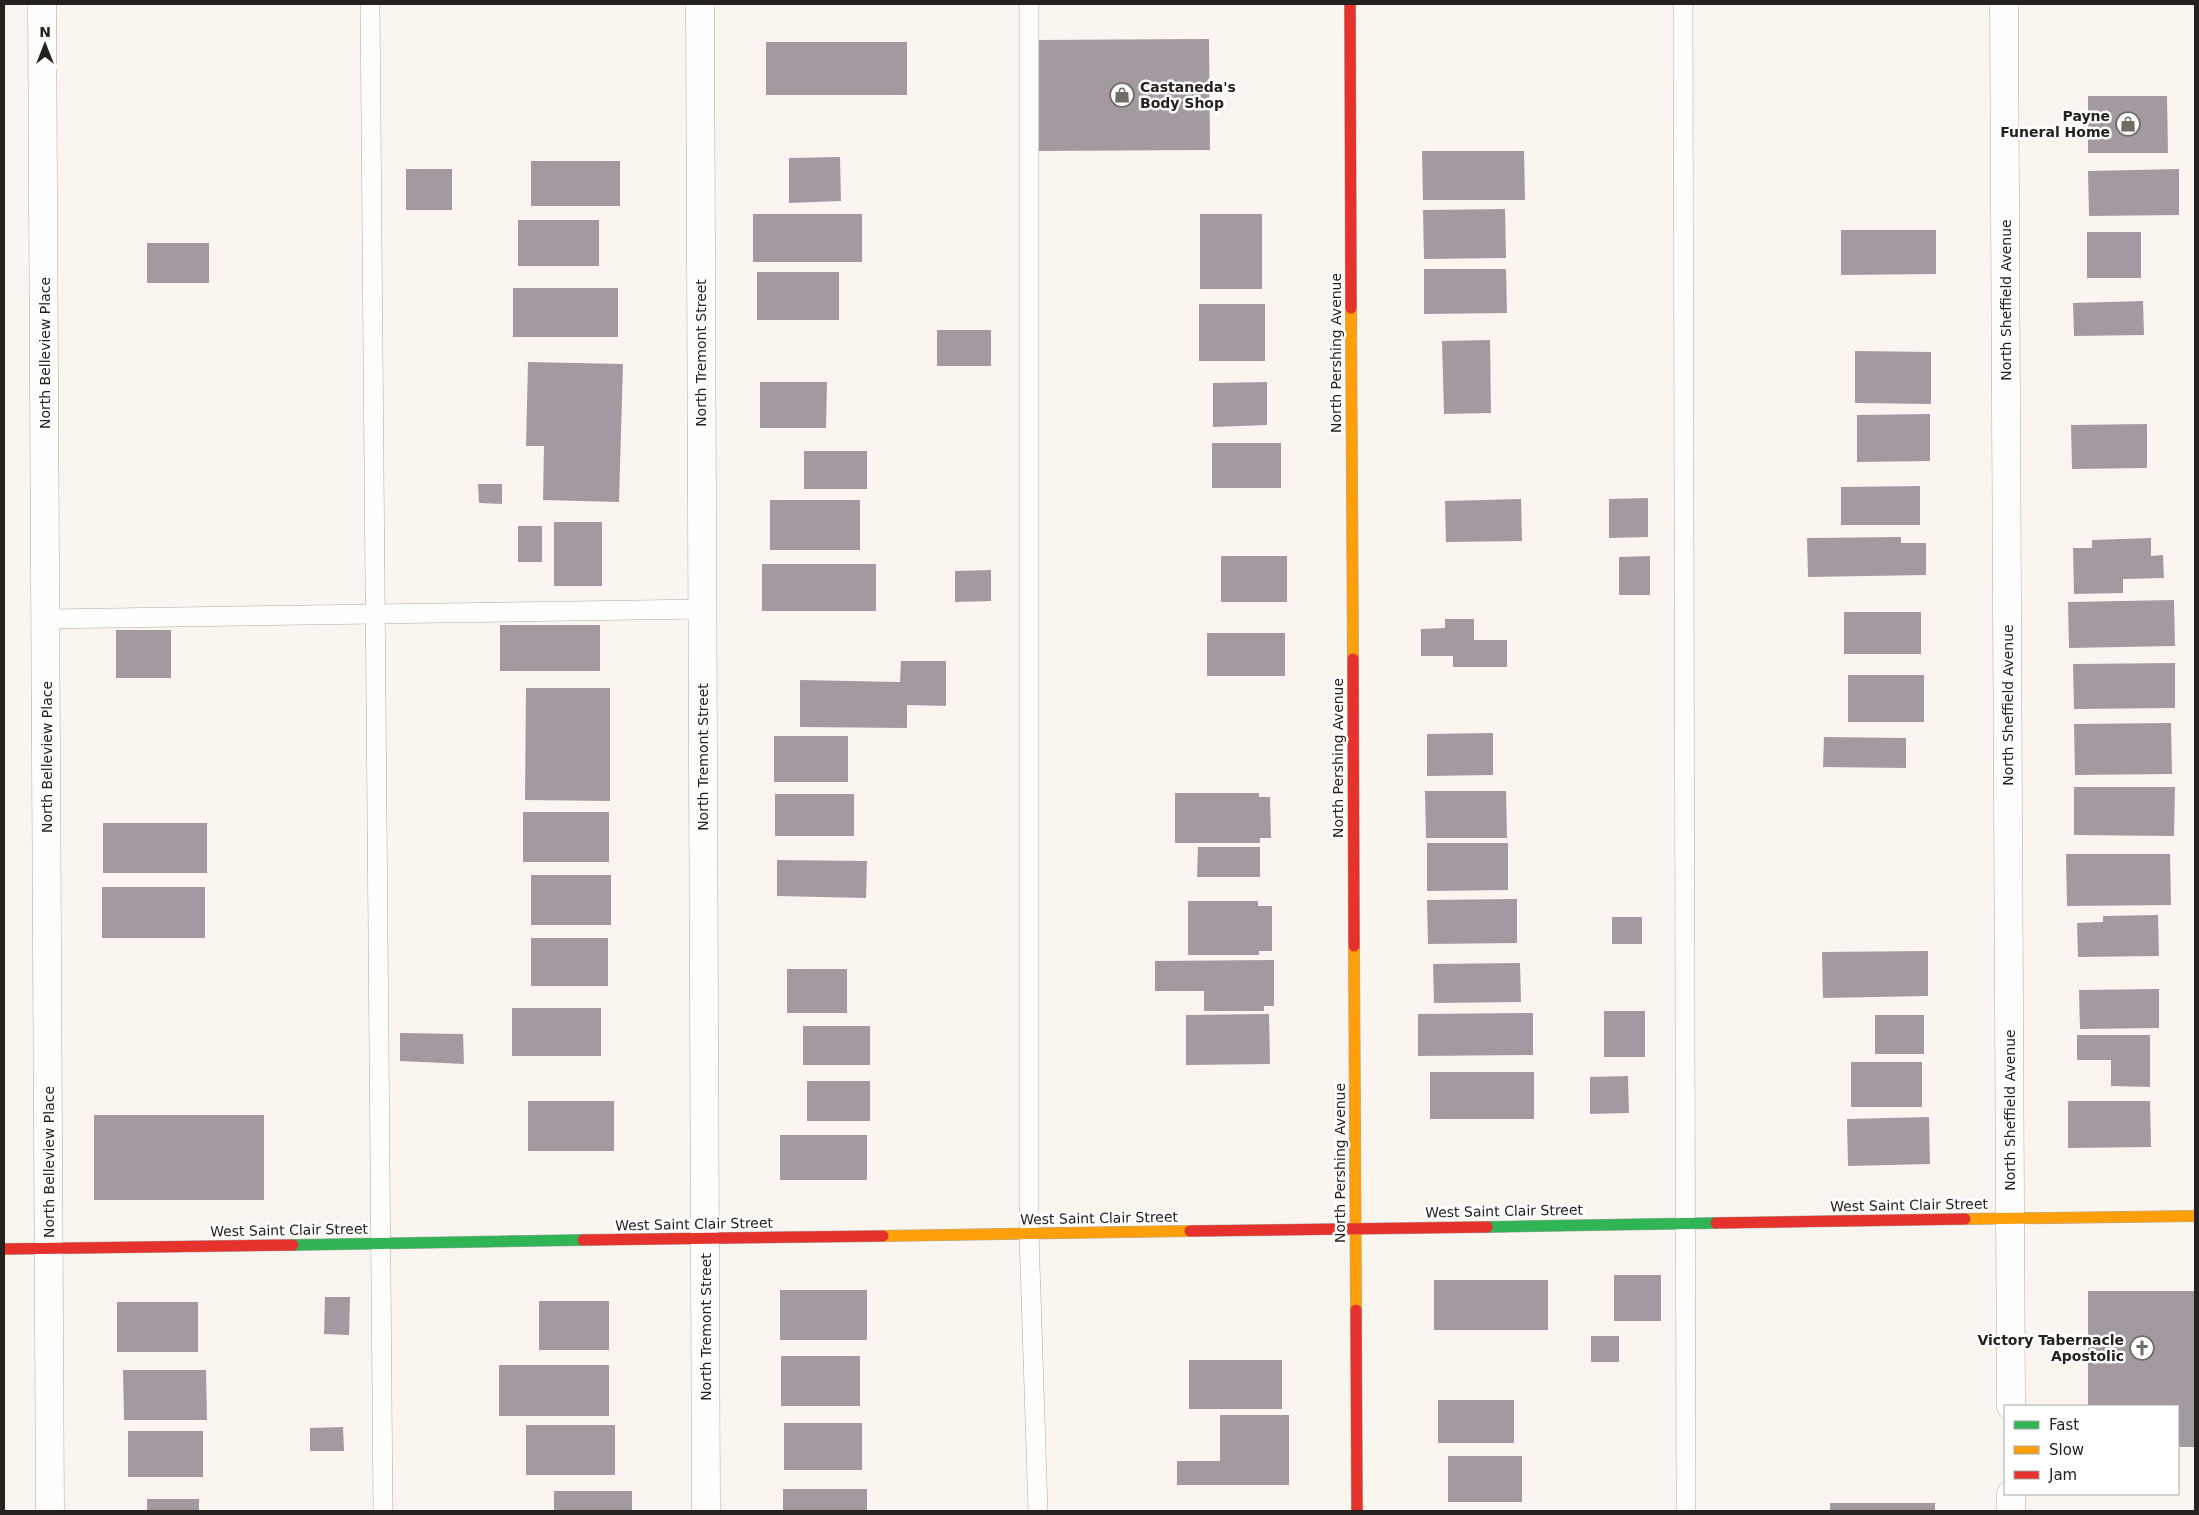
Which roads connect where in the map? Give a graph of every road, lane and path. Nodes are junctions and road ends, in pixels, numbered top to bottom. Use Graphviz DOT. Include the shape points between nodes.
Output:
graph roads {
  1 [pos="42,4"];
  2 [pos="370,4"];
  3 [pos="700,4"];
  4 [pos="1029,4"];
  5 [pos="1350,4"];
  6 [pos="1683,4"];
  7 [pos="2004,4"];
  8 [pos="702,609"];
  9 [pos="375,615"];
  10 [pos="46,619"];
  11 [pos="2195,1216"];
  12 [pos="2010,1218"];
  13 [pos="1685,1224"];
  14 [pos="1355,1229"];
  15 [pos="1029,1234"];
  16 [pos="705,1239"];
  17 [pos="380,1244"];
  18 [pos="4,1249"];
  19 [pos="50,1249"];
  20 [pos="2011,1405"];
  21 [pos="2011,1495"];
  22 [pos="50,1511"];
  23 [pos="383,1511"];
  24 [pos="706,1511"];
  25 [pos="1038,1511"];
  26 [pos="1357,1511"];
  27 [pos="1686,1511"];
  28 [pos="2011,1511"];
  1 -- 10 [label="street, North Belleview Place"];
  2 -- 9 [label="lane"];
  3 -- 8 [label="street, North Tremont Street"];
  4 -- 15 [label="lane"];
  5 -- 14 [label="street, North Pershing Avenue"];
  6 -- 13 [label="lane"];
  7 -- 12 [label="street, North Sheffield Avenue"];
  8 -- 9 [label="lane"];
  8 -- 16 [label="street, North Tremont Street"];
  9 -- 10 [label="lane"];
  9 -- 17 [label="lane"];
  10 -- 19 [label="street, North Belleview Place"];
  11 -- 12 [label="street, West Saint Clair Street"];
  12 -- 13 [label="street, West Saint Clair Street"];
  12 -- 20 [label="street, North Sheffield Avenue"];
  13 -- 14 [label="street, West Saint Clair Street"];
  13 -- 27 [label="lane"];
  14 -- 15 [label="street, West Saint Clair Street"];
  14 -- 26 [label="street, North Pershing Avenue"];
  15 -- 16 [label="street, West Saint Clair Street"];
  15 -- 25 [label="lane"];
  16 -- 17 [label="street, West Saint Clair Street"];
  16 -- 24 [label="street, North Tremont Street"];
  17 -- 19 [label="street, West Saint Clair Street"];
  17 -- 23 [label="lane"];
  18 -- 19 [label="street, West Saint Clair Street"];
  19 -- 22 [label="street, North Belleview Place"];
  21 -- 28 [label="street"];
}
